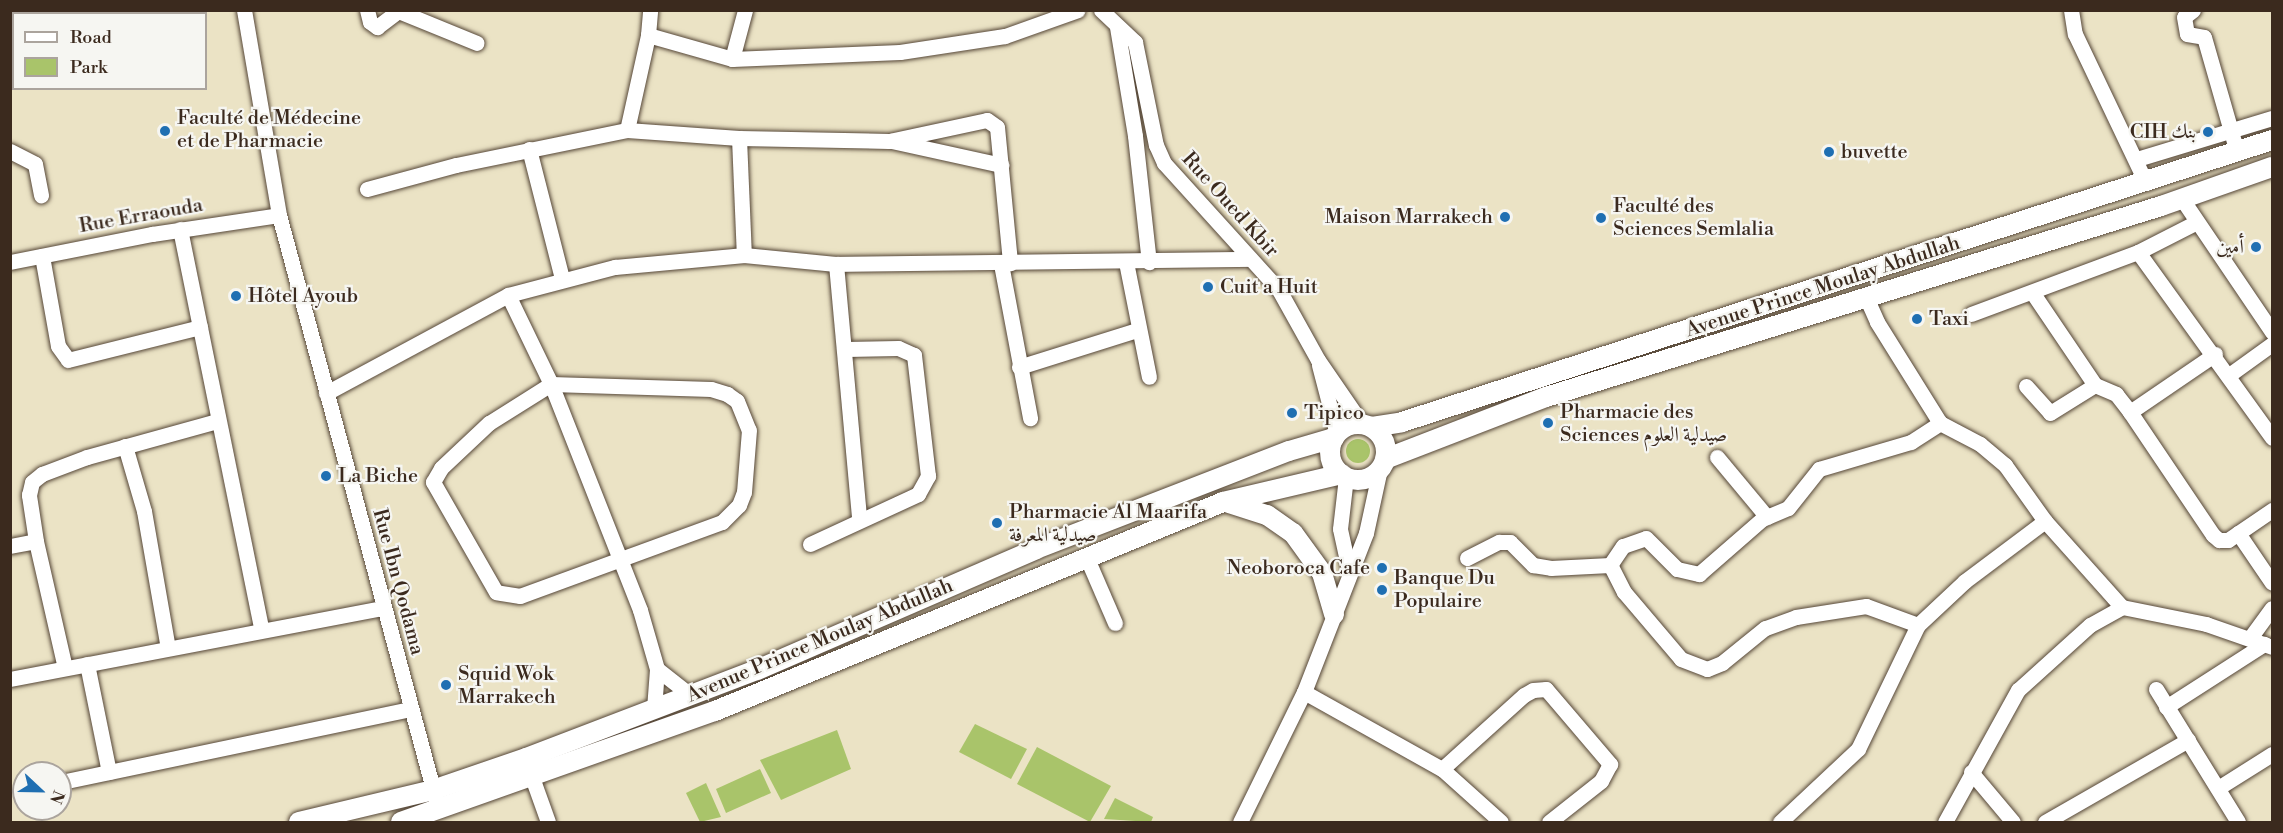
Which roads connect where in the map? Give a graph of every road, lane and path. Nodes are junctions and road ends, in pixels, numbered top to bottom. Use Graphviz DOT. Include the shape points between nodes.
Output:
graph roads {
  1 [pos="244,10"];
  2 [pos="367,10"];
  3 [pos="650,10"];
  4 [pos="745,10"];
  5 [pos="1078,10"];
  6 [pos="1101,10"];
  7 [pos="2071,10"];
  8 [pos="2193,10"];
  9 [pos="397,11"];
  10 [pos="1117,27"];
  11 [pos="648,36"];
  12 [pos="477,43"];
  13 [pos="732,59"];
  14 [pos="2272,118"];
  15 [pos="627,130"];
  16 [pos="2231,131"];
  17 [pos="739,138"];
  18 [pos="2272,140"];
  19 [pos="889,141"];
  20 [pos="529,148"];
  21 [pos="10,151"];
  22 [pos="2237,152"];
  23 [pos="2137,159"];
  24 [pos="1000,165"];
  25 [pos="2272,166"];
  26 [pos="2146,183"];
  27 [pos="368,189"];
  28 [pos="41,195"];
  29 [pos="2182,198"];
  30 [pos="279,215"];
  31 [pos="2197,222"];
  32 [pos="180,229"];
  33 [pos="2138,252"];
  34 [pos="744,255"];
  35 [pos="42,256"];
  36 [pos="1250,259"];
  37 [pos="10,262"];
  38 [pos="1126,262"];
  39 [pos="1149,262"];
  40 [pos="836,264"];
  41 [pos="1006,264"];
  42 [pos="562,278"];
  43 [pos="2032,292"];
  44 [pos="508,295"];
  45 [pos="1866,297"];
  46 [pos="1971,314"];
  47 [pos="200,327"];
  48 [pos="1137,330"];
  49 [pos="2272,332"];
  50 [pos="2272,344"];
  51 [pos="846,349"];
  52 [pos="2215,354"];
  53 [pos="1318,360"];
  54 [pos="1019,367"];
  55 [pos="2229,375"];
  56 [pos="1149,377"];
  57 [pos="550,384"];
  58 [pos="2095,385"];
  59 [pos="2026,386"];
  60 [pos="326,393"];
  61 [pos="2130,412"];
  62 [pos="1030,418"];
  63 [pos="217,421"];
  64 [pos="1940,423"];
  65 [pos="1367,426"];
  66 [pos="1335,436"];
  67 [pos="2272,438"];
  68 [pos="125,446"];
  69 [pos="1717,457"];
  70 [pos="1383,464"];
  71 [pos="1344,476"];
  72 [pos="1223,502"];
  73 [pos="2272,510"];
  74 [pos="1767,517"];
  75 [pos="859,519"];
  76 [pos="2045,521"];
  77 [pos="2238,533"];
  78 [pos="36,541"];
  79 [pos="810,544"];
  80 [pos="10,546"];
  81 [pos="1086,556"];
  82 [pos="1467,558"];
  83 [pos="621,559"];
  84 [pos="1610,565"];
  85 [pos="1349,570"];
  86 [pos="2272,583"];
  87 [pos="2122,607"];
  88 [pos="383,608"];
  89 [pos="2272,608"];
  90 [pos="1334,614"];
  91 [pos="1115,623"];
  92 [pos="1918,626"];
  93 [pos="261,628"];
  94 [pos="2262,643"];
  95 [pos="168,648"];
  96 [pos="87,664"];
  97 [pos="65,668"];
  98 [pos="657,669"];
  99 [pos="10,679"];
  100 [pos="2156,688"];
  101 [pos="1304,692"];
  102 [pos="690,695"];
  103 [pos="2166,707"];
  104 [pos="409,709"];
  105 [pos="654,709"];
  106 [pos="2188,740"];
  107 [pos="2272,754"];
  108 [pos="526,758"];
  109 [pos="1442,770"];
  110 [pos="109,772"];
  111 [pos="1971,772"];
  112 [pos="532,777"];
  113 [pos="72,780"];
  114 [pos="2218,788"];
  115 [pos="434,790"];
  116 [pos="439,812"];
  117 [pos="2235,821"];
  118 [pos="299,822"];
  119 [pos="401,822"];
  120 [pos="548,822"];
  121 [pos="1240,822"];
  122 [pos="1501,822"];
  123 [pos="1550,822"];
  124 [pos="1780,822"];
  125 [pos="1945,822"];
  126 [pos="2013,822"];
  127 [pos="2045,822"];
  1 -- 30 [label="street, Rue Ibn Qodama"];
  2 -- 9 [label="street" via="370,22 377,27"];
  3 -- 11 [label="street"];
  4 -- 13 [label="street"];
  5 -- 13 [label="street" via="1005,36 929,48"];
  6 -- 10 [label="street, Rue Oued Kbir"];
  7 -- 23 [label="street" via="2074,33"];
  8 -- 16 [label="street" via="2184,18 2187,34 2204,37"];
  9 -- 12 [label="street"];
  10 -- 36 [label="street, Rue Oued Kbir" via="1135,42 1156,145 1164,163"];
  10 -- 39 [label="street" via="1135,136"];
  11 -- 13 [label="street"];
  11 -- 15 [label="street"];
  14 -- 16 [label="street"];
  15 -- 17 [label="street"];
  15 -- 20 [label="street"];
  16 -- 22 [label="street"];
  16 -- 23 [label="street"];
  17 -- 19 [label="street"];
  17 -- 34 [label="street"];
  18 -- 22 [label="main road, Avenue Prince Moulay Abdullah"];
  19 -- 24 [label="street"];
  19 -- 24 [label="street" via="987,120 997,127"];
  20 -- 27 [label="street"];
  20 -- 42 [label="street"];
  21 -- 28 [label="street" via="35,164"];
  22 -- 26 [label="main road, Avenue Prince Moulay Abdullah"];
  23 -- 26 [label="street"];
  24 -- 41 [label="street"];
  25 -- 29 [label="main road, Avenue Prince Moulay Abdullah"];
  26 -- 65 [label="main road, Avenue Prince Moulay Abdullah" via="1402,423"];
  29 -- 31 [label="street"];
  29 -- 45 [label="main road, Avenue Prince Moulay Abdullah"];
  30 -- 32 [label="street, Rue Erraouda"];
  30 -- 60 [label="street, Rue Ibn Qodama"];
  31 -- 33 [label="street"];
  31 -- 49 [label="street"];
  32 -- 35 [label="street, Rue Erraouda"];
  32 -- 47 [label="street"];
  33 -- 43 [label="street"];
  33 -- 52 [label="street"];
  34 -- 40 [label="street"];
  34 -- 42 [label="street" via="615,267"];
  35 -- 37 [label="street, Rue Erraouda"];
  35 -- 47 [label="street" via="58,346 68,360"];
  36 -- 39 [label="street"];
  36 -- 53 [label="street, Rue Oued Kbir" via="1279,290"];
  38 -- 39 [label="street"];
  38 -- 41 [label="street"];
  38 -- 48 [label="street"];
  40 -- 41 [label="street"];
  40 -- 51 [label="street"];
  41 -- 54 [label="street"];
  42 -- 44 [label="street"];
  43 -- 46 [label="street"];
  43 -- 58 [label="street"];
  44 -- 57 [label="street"];
  44 -- 60 [label="street"];
  45 -- 64 [label="street" via="1877,322"];
  45 -- 70 [label="main road, Avenue Prince Moulay Abdullah" via="1546,397"];
  47 -- 63 [label="street"];
  48 -- 54 [label="street"];
  48 -- 56 [label="street"];
  50 -- 55 [label="street"];
  51 -- 75 [label="street"];
  51 -- 75 [label="street" via="898,348 914,355 928,476 918,494"];
  52 -- 55 [label="street"];
  52 -- 61 [label="street"];
  53 -- 65 [label="street, Rue Oued Kbir"];
  53 -- 66 [label="street, Rue Oued Kbir"];
  54 -- 62 [label="street"];
  55 -- 67 [label="street"];
  57 -- 83 [label="street"];
  57 -- 83 [label="street" via="489,423 441,468 433,482 490,585 502,595 520,596"];
  57 -- 83 [label="street" via="711,389 738,401 746,417 749,430 744,492 732,515"];
  58 -- 59 [label="street" via="2050,413"];
  58 -- 61 [label="street" via="2116,394"];
  60 -- 88 [label="street, Rue Ibn Qodama"];
  61 -- 77 [label="street" via="2213,536 2224,542"];
  63 -- 68 [label="street"];
  63 -- 93 [label="street"];
  64 -- 74 [label="street" via="1902,445 1819,469 1795,502"];
  64 -- 76 [label="street" via="1980,444 2005,465"];
  65 -- 66 [label="main road" via="1348,425"];
  65 -- 70 [label="main road" via="1384,441"];
  66 -- 71 [label="main road" via="1332,462"];
  66 -- 102 [label="main road, Avenue Prince Moulay Abdullah" via="1036,549"];
  68 -- 78 [label="street" via="36,477 29,495"];
  68 -- 95 [label="street" via="144,511"];
  69 -- 74 [label="street"];
  70 -- 71 [label="main road" via="1365,479"];
  70 -- 85 [label="street" via="1374,510"];
  71 -- 72 [label="main road, Avenue Prince Moulay Abdullah"];
  71 -- 85 [label="street" via="1340,529"];
  72 -- 81 [label="main road, Avenue Prince Moulay Abdullah"];
  72 -- 90 [label="main road" via="1246,505 1293,533 1322,573"];
  73 -- 77 [label="street"];
  74 -- 84 [label="street" via="1699,574 1677,569 1646,538 1623,546"];
  75 -- 79 [label="street"];
  76 -- 87 [label="street"];
  76 -- 92 [label="street" via="1965,581"];
  77 -- 86 [label="street"];
  78 -- 80 [label="street"];
  78 -- 97 [label="street"];
  81 -- 91 [label="street"];
  81 -- 112 [label="main road, Avenue Prince Moulay Abdullah" via="806,676"];
  82 -- 84 [label="street" via="1499,542 1510,542 1533,565"];
  83 -- 98 [label="street"];
  84 -- 92 [label="street" via="1624,592 1681,659 1707,669 1722,663 1765,628 1796,617 1866,606"];
  85 -- 90 [label="street"];
  87 -- 94 [label="street" via="2206,624"];
  87 -- 111 [label="street" via="2090,625 2018,690"];
  88 -- 93 [label="street"];
  88 -- 104 [label="street, Rue Ibn Qodama"];
  89 -- 94 [label="street"];
  90 -- 101 [label="street"];
  92 -- 124 [label="street" via="1858,749"];
  93 -- 95 [label="street"];
  94 -- 103 [label="street"];
  95 -- 96 [label="street"];
  96 -- 97 [label="street"];
  96 -- 110 [label="street"];
  97 -- 99 [label="street"];
  98 -- 102 [label="street"];
  98 -- 105 [label="street"];
  100 -- 103 [label="street"];
  101 -- 109 [label="street"];
  101 -- 121 [label="street"];
  102 -- 105 [label="main road, Avenue Prince Moulay Abdullah"];
  103 -- 106 [label="street"];
  104 -- 110 [label="street"];
  104 -- 115 [label="street, Rue Ibn Qodama"];
  105 -- 108 [label="main road, Avenue Prince Moulay Abdullah"];
  106 -- 114 [label="street"];
  106 -- 127 [label="street"];
  107 -- 114 [label="street"];
  108 -- 112 [label="street"];
  108 -- 115 [label="main road, Avenue Prince Moulay Abdullah"];
  109 -- 122 [label="street"];
  109 -- 123 [label="street" via="1524,695 1546,689 1610,764 1601,781"];
  110 -- 113 [label="street"];
  111 -- 125 [label="street"];
  111 -- 126 [label="street"];
  112 -- 116 [label="main road, Avenue Prince Moulay Abdullah"];
  112 -- 120 [label="street"];
  114 -- 117 [label="street"];
  115 -- 116 [label="street, Rue Ibn Qodama"];
  115 -- 118 [label="main road, Avenue Prince Moulay Abdullah"];
  116 -- 119 [label="main road, Avenue Prince Moulay Abdullah"];
}
